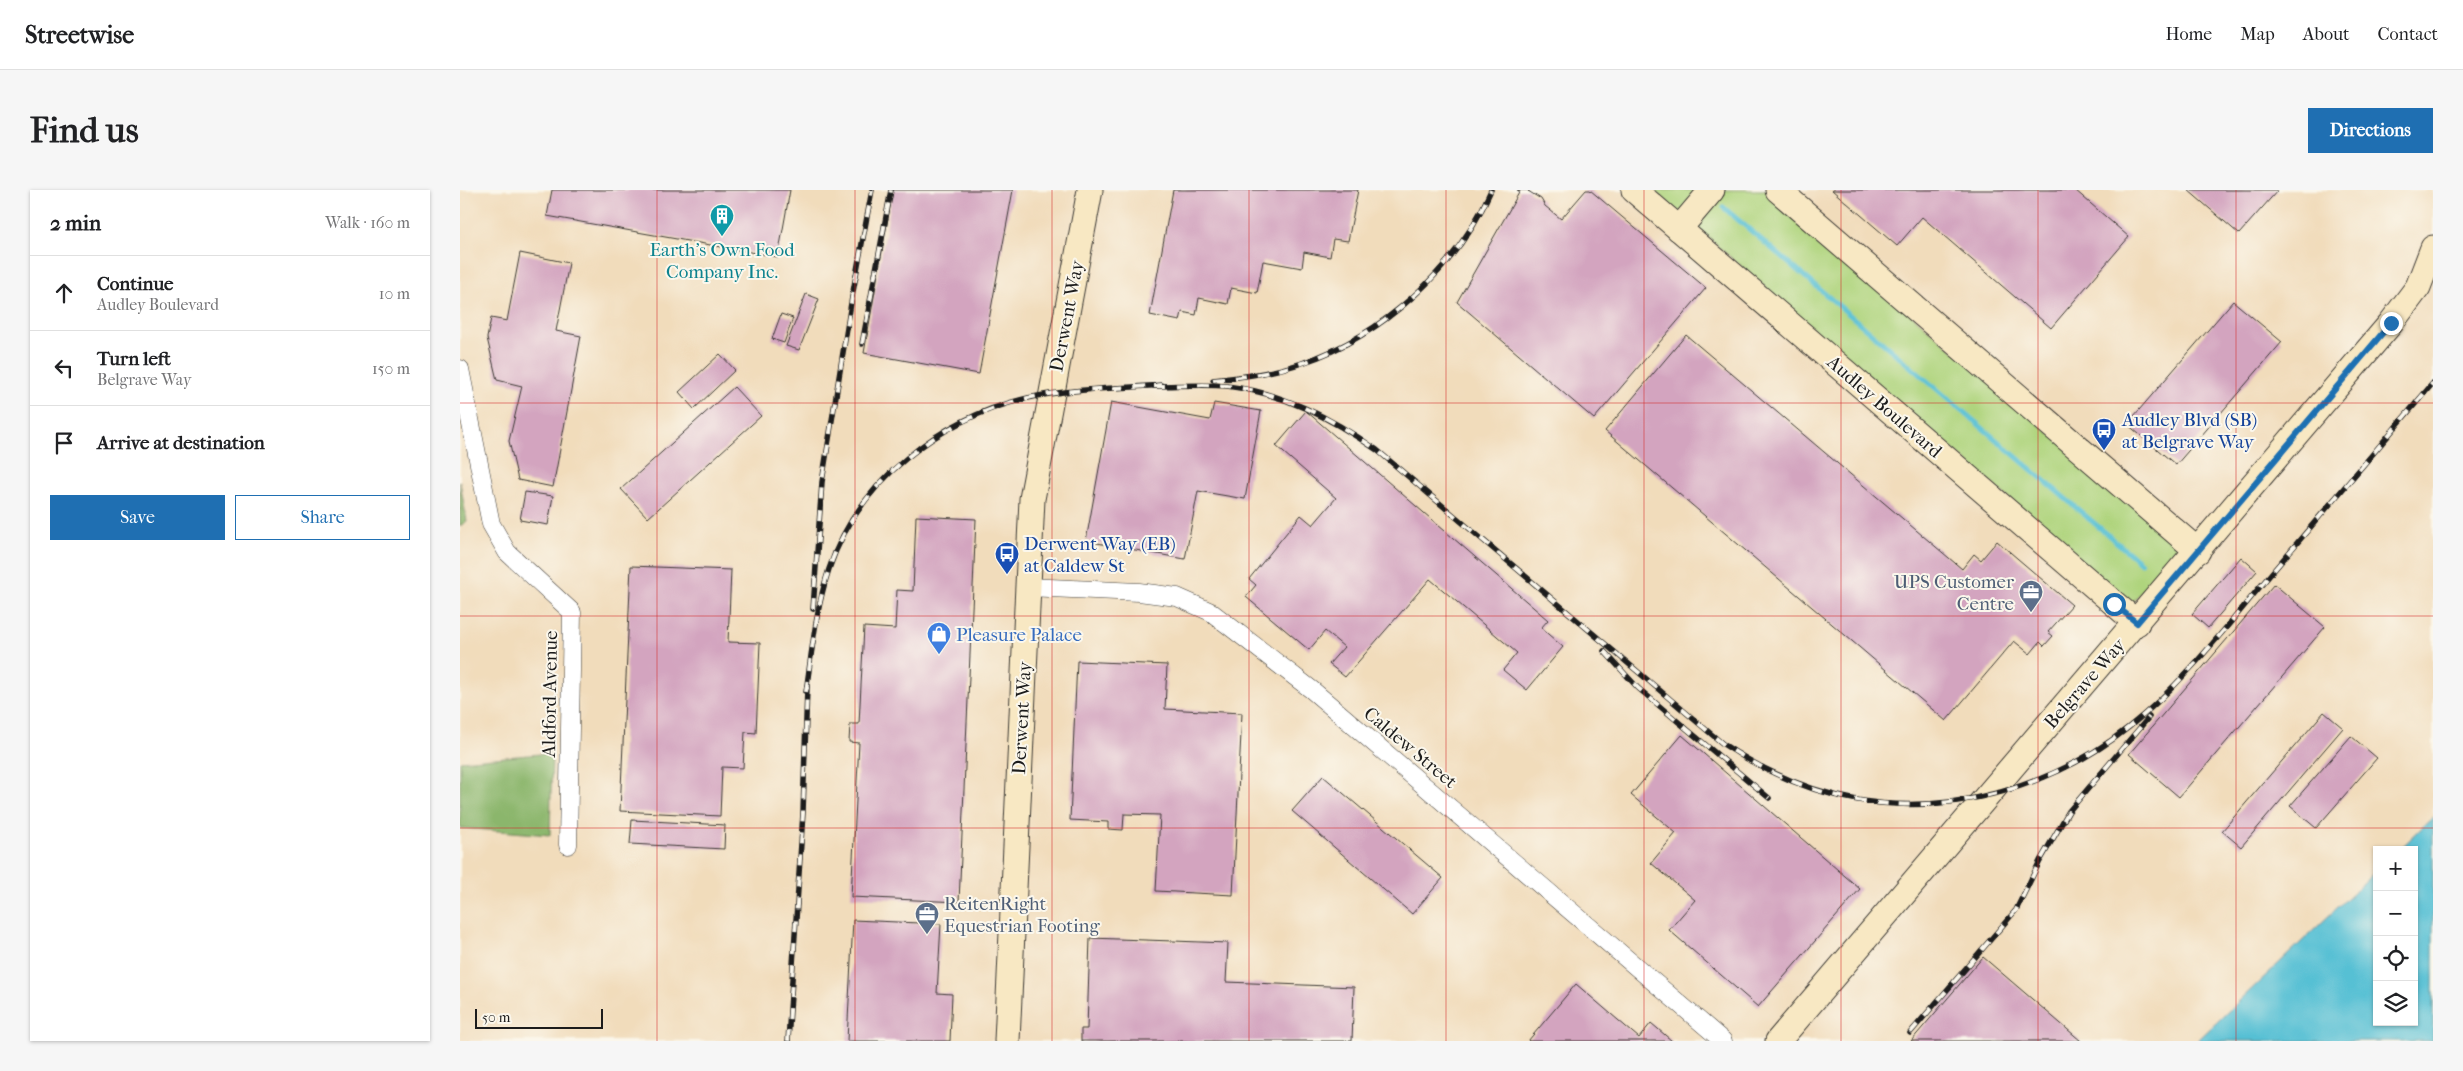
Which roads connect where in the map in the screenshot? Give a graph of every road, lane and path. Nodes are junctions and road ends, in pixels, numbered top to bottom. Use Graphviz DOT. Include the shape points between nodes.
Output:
graph roads {
  1 [pos="1090,190"];
  2 [pos="1634,190"];
  3 [pos="1712,190"];
  4 [pos="1778,190"];
  5 [pos="1679,229"];
  6 [pos="2433,248"];
  7 [pos="460,369"];
  8 [pos="2198,551"];
  9 [pos="1026,587"];
  10 [pos="2137,623"];
  11 [pos="568,845"];
  12 [pos="1007,1041"];
  13 [pos="1723,1041"];
  14 [pos="1778,1041"];
  1 -- 9 [label="street, Derwent Way" via="1032,499"];
  2 -- 5 [label="street, Audley Boulevard"];
  3 -- 5 [label="street"];
  4 -- 8 [label="street"];
  5 -- 10 [label="street, Audley Boulevard"];
  6 -- 8 [label="street, Belgrave Way" via="2425,274 2407,304"];
  7 -- 11 [label="street, Aldford Avenue" via="491,524 507,552 572,612"];
  8 -- 10 [label="street, Belgrave Way"];
  9 -- 12 [label="street, Derwent Way"];
  9 -- 13 [label="street, Caldew Street" via="1178,597 1211,612 1312,690"];
  10 -- 14 [label="street, Belgrave Way"];
}
